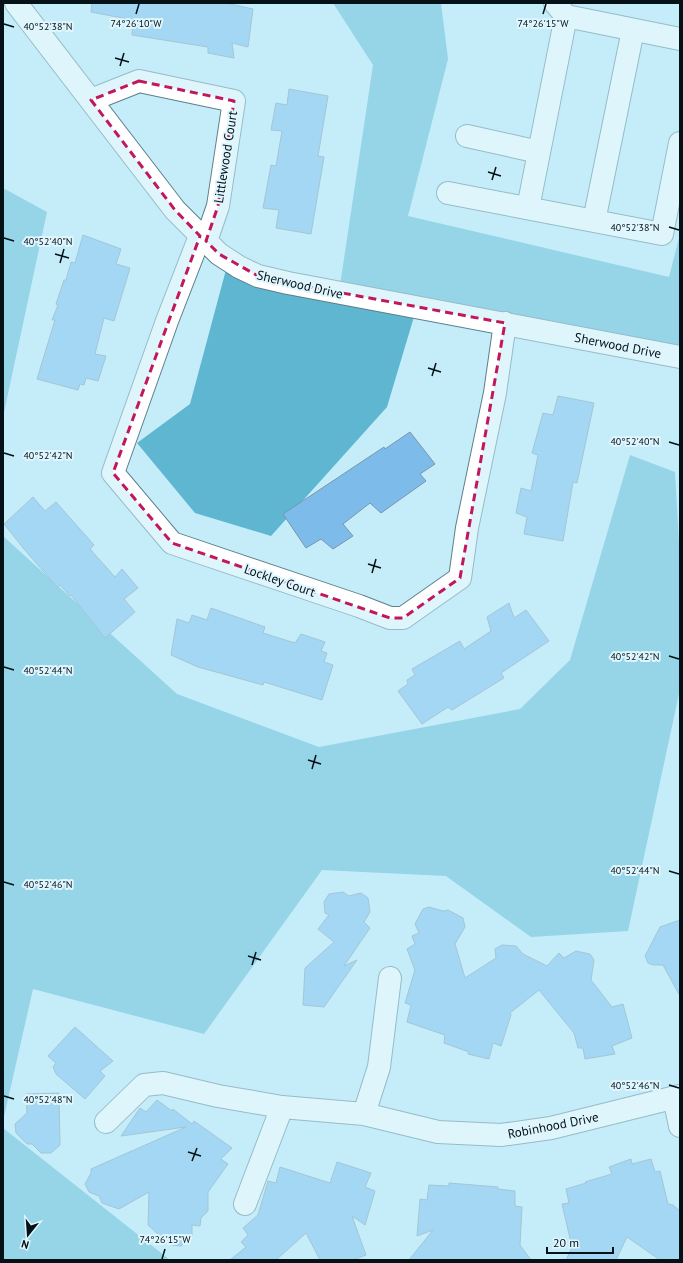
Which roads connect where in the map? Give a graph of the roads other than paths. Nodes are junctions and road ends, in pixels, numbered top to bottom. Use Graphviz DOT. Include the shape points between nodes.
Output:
graph roads {
  1 [pos="16,3"];
  2 [pos="561,10"];
  3 [pos="633,30"];
  4 [pos="680,39"];
  5 [pos="91,100"];
  6 [pos="467,136"];
  7 [pos="680,143"];
  8 [pos="539,152"];
  9 [pos="448,193"];
  10 [pos="528,208"];
  11 [pos="594,221"];
  12 [pos="203,239"];
  13 [pos="505,323"];
  14 [pos="680,357"];
  15 [pos="390,978"];
  16 [pos="677,1097"];
  17 [pos="282,1107"];
  18 [pos="364,1114"];
  19 [pos="106,1122"];
  20 [pos="680,1126"];
  21 [pos="245,1204"];
  1 -- 5 [label="street, Sherwood Drive"];
  2 -- 3 [label="street"];
  2 -- 8 [label="street"];
  3 -- 4 [label="street"];
  3 -- 11 [label="street"];
  5 -- 12 [label="street, Sherwood Drive" via="175,210"];
  5 -- 12 [label="street, Littlewood Court" via="139,81 234,101 218,206"];
  6 -- 8 [label="street"];
  7 -- 11 [label="street" via="662,234"];
  8 -- 10 [label="street"];
  9 -- 10 [label="street"];
  10 -- 11 [label="street"];
  12 -- 13 [label="street, Sherwood Drive" via="219,254 258,276"];
  12 -- 13 [label="street, Lockley Court" via="167,321 113,473 172,543 390,618 402,618 460,578 467,528 495,393"];
  13 -- 14 [label="street, Sherwood Drive"];
  15 -- 18 [label="street" via="378,1067"];
  16 -- 18 [label="street, Robinhood Drive" via="551,1128 501,1135 438,1132"];
  16 -- 20 [label="street"];
  17 -- 18 [label="street, Robinhood Drive"];
  17 -- 19 [label="street, Robinhood Drive" via="163,1083 144,1085"];
  17 -- 21 [label="street"];
}
